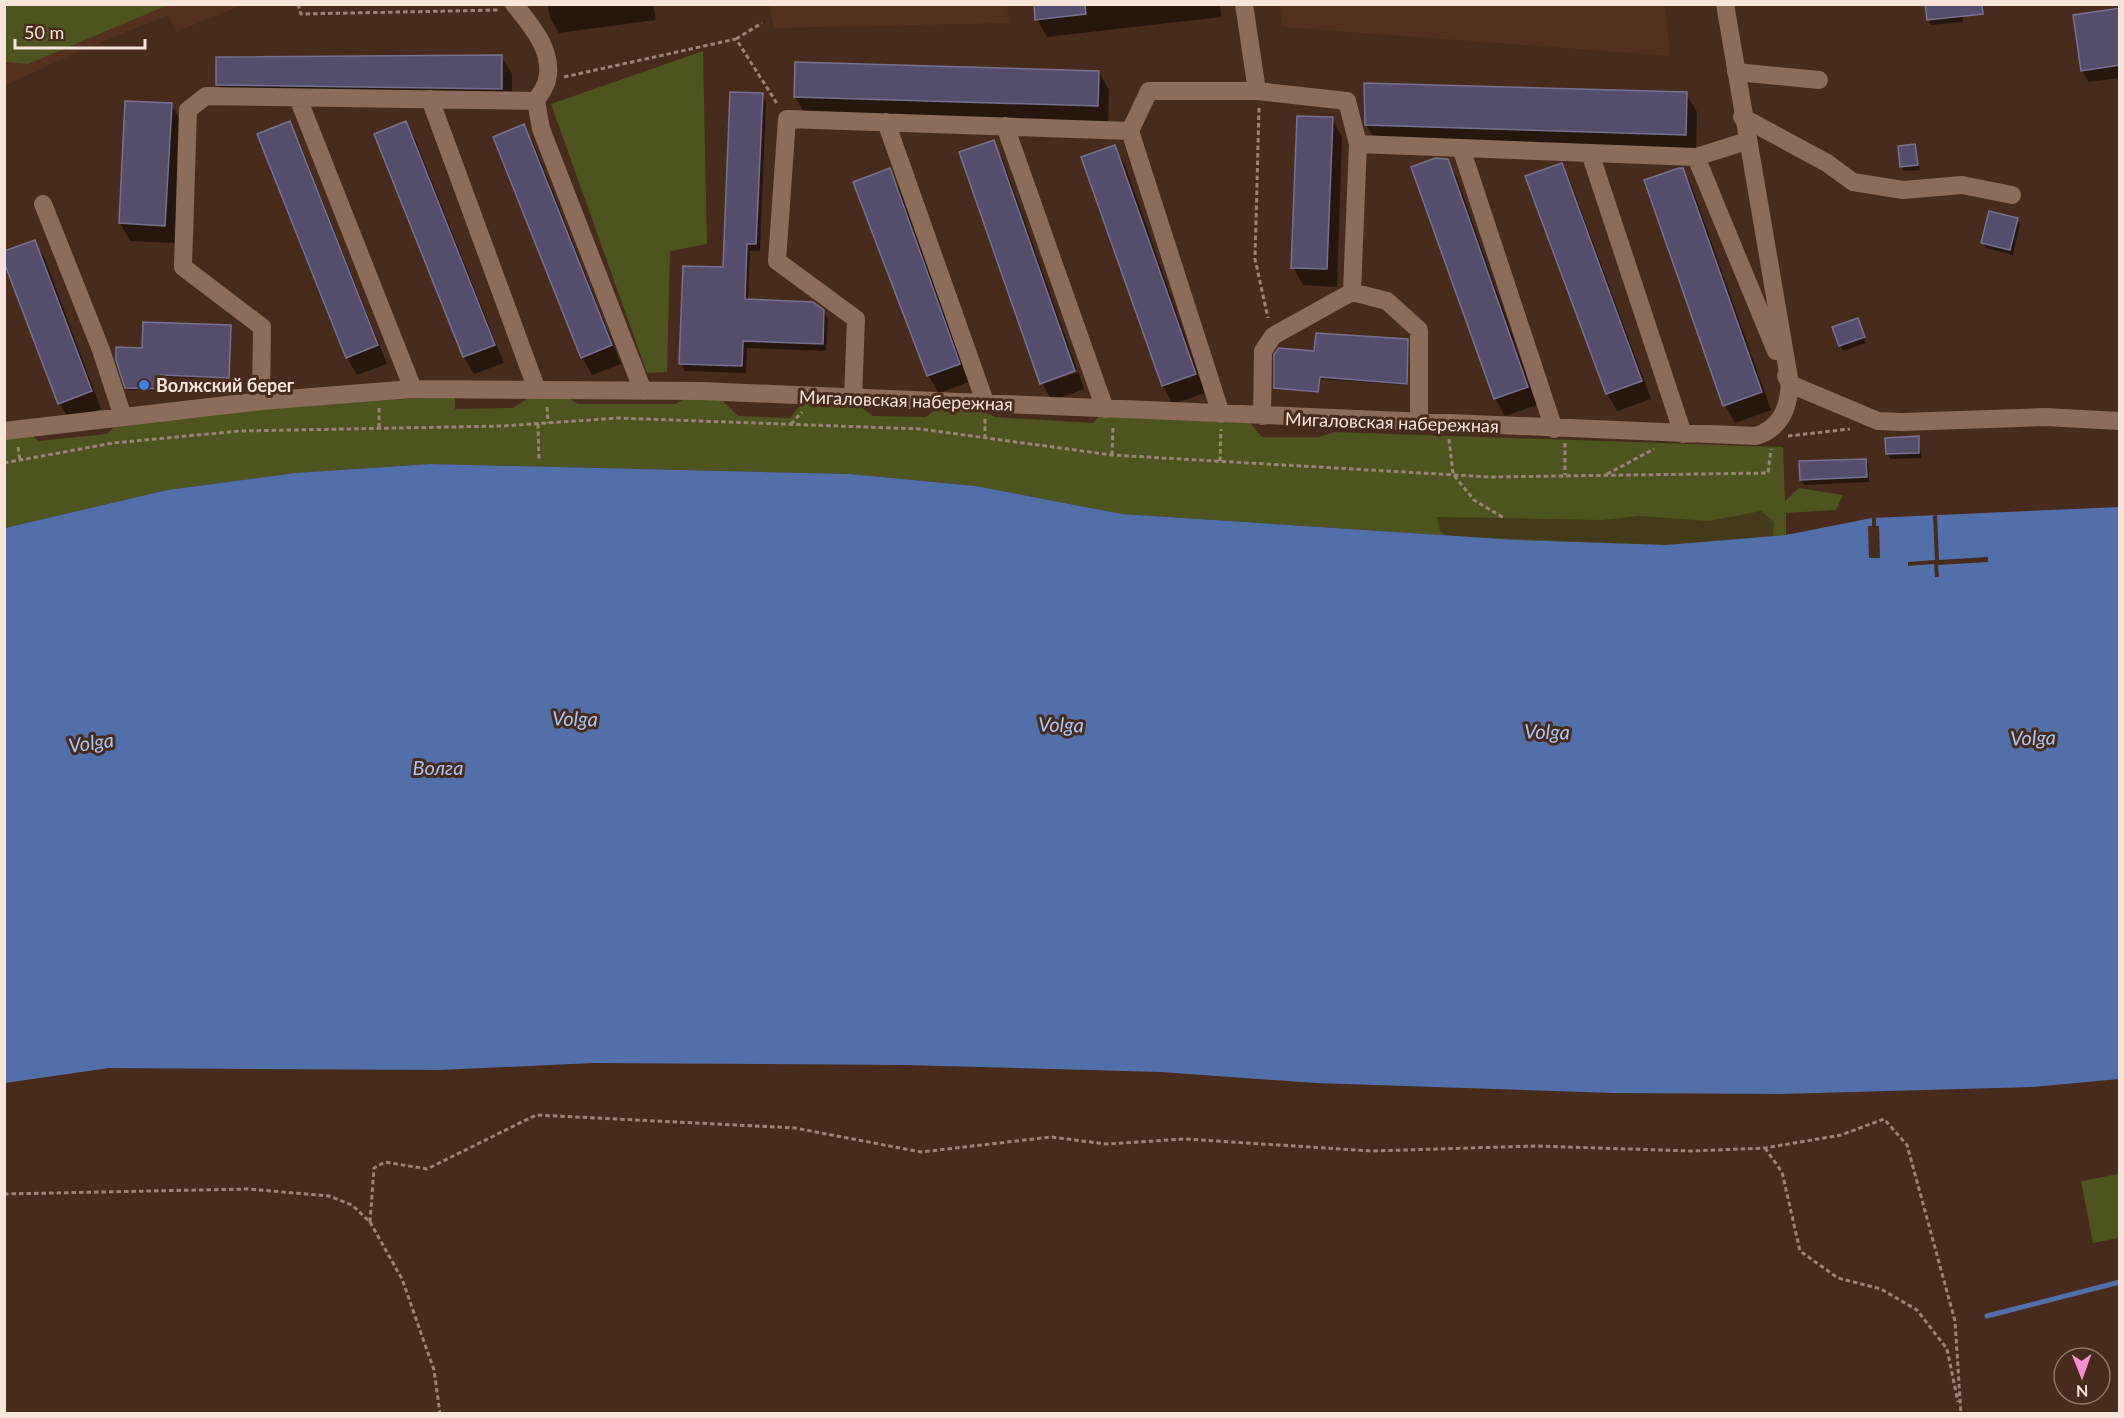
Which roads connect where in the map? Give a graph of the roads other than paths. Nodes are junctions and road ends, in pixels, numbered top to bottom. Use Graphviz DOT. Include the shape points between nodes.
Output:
graph roads {
  1 [pos="1244,4"];
  2 [pos="1725,4"];
  3 [pos="517,7"];
  4 [pos="1736,72"];
  5 [pos="1819,80"];
  6 [pos="1257,91"];
  7 [pos="298,98"];
  8 [pos="430,99"];
  9 [pos="536,101"];
  10 [pos="1742,117"];
  11 [pos="885,122"];
  12 [pos="1005,126"];
  13 [pos="1130,132"];
  14 [pos="1747,141"];
  15 [pos="1358,144"];
  16 [pos="1461,148"];
  17 [pos="1590,153"];
  18 [pos="1696,157"];
  19 [pos="2012,195"];
  20 [pos="43,204"];
  21 [pos="1352,292"];
  22 [pos="413,389"];
  23 [pos="537,390"];
  24 [pos="643,391"];
  25 [pos="1789,391"];
  26 [pos="853,398"];
  27 [pos="261,401"];
  28 [pos="985,402"];
  29 [pos="1105,409"];
  30 [pos="1221,414"];
  31 [pos="1262,416"];
  32 [pos="123,417"];
  33 [pos="2120,421"];
  34 [pos="1419,423"];
  35 [pos="6,426"];
  36 [pos="1559,429"];
  37 [pos="1683,434"];
  1 -- 6 [label="street"];
  2 -- 4 [label="street"];
  3 -- 9 [label="street" via="547,54 548,80"];
  4 -- 5 [label="street"];
  4 -- 10 [label="street"];
  6 -- 13 [label="street" via="1149,91"];
  6 -- 15 [label="street" via="1347,101"];
  7 -- 8 [label="street"];
  7 -- 22 [label="street"];
  7 -- 27 [label="street" via="206,96 188,111 183,267 262,327"];
  8 -- 9 [label="street"];
  8 -- 23 [label="street"];
  9 -- 24 [label="street" via="541,129"];
  10 -- 14 [label="street"];
  10 -- 19 [label="street" via="1854,182 1903,190 1962,185"];
  11 -- 12 [label="street"];
  11 -- 26 [label="street" via="787,119 777,261 856,319"];
  11 -- 28 [label="street"];
  12 -- 13 [label="street"];
  12 -- 29 [label="street"];
  13 -- 30 [label="street"];
  14 -- 18 [label="street"];
  14 -- 25 [label="street"];
  15 -- 16 [label="street"];
  15 -- 21 [label="street"];
  16 -- 17 [label="street"];
  16 -- 36 [label="street"];
  17 -- 18 [label="street"];
  17 -- 37 [label="street"];
  18 -- 25 [label="street"];
  20 -- 32 [label="street"];
  21 -- 31 [label="street" via="1273,336 1263,351"];
  21 -- 34 [label="street" via="1387,301 1419,330"];
  22 -- 23 [label="street, Мигаловская набережная"];
  22 -- 27 [label="street, Мигаловская набережная"];
  23 -- 24 [label="street, Мигаловская набережная"];
  24 -- 26 [label="street, Мигаловская набережная"];
  25 -- 33 [label="street" via="1878,421 2045,417"];
  25 -- 37 [label="street, Мигаловская набережная" via="1779,422 1763,434"];
  26 -- 28 [label="street, Мигаловская набережная"];
  27 -- 32 [label="street, Мигаловская набережная"];
  28 -- 29 [label="street, Мигаловская набережная"];
  29 -- 30 [label="street, Мигаловская набережная"];
  30 -- 31 [label="street, Мигаловская набережная"];
  31 -- 34 [label="street, Мигаловская набережная"];
  32 -- 35 [label="street, Мигаловская набережная"];
  34 -- 36 [label="street, Мигаловская набережная"];
  36 -- 37 [label="street, Мигаловская набережная"];
}
